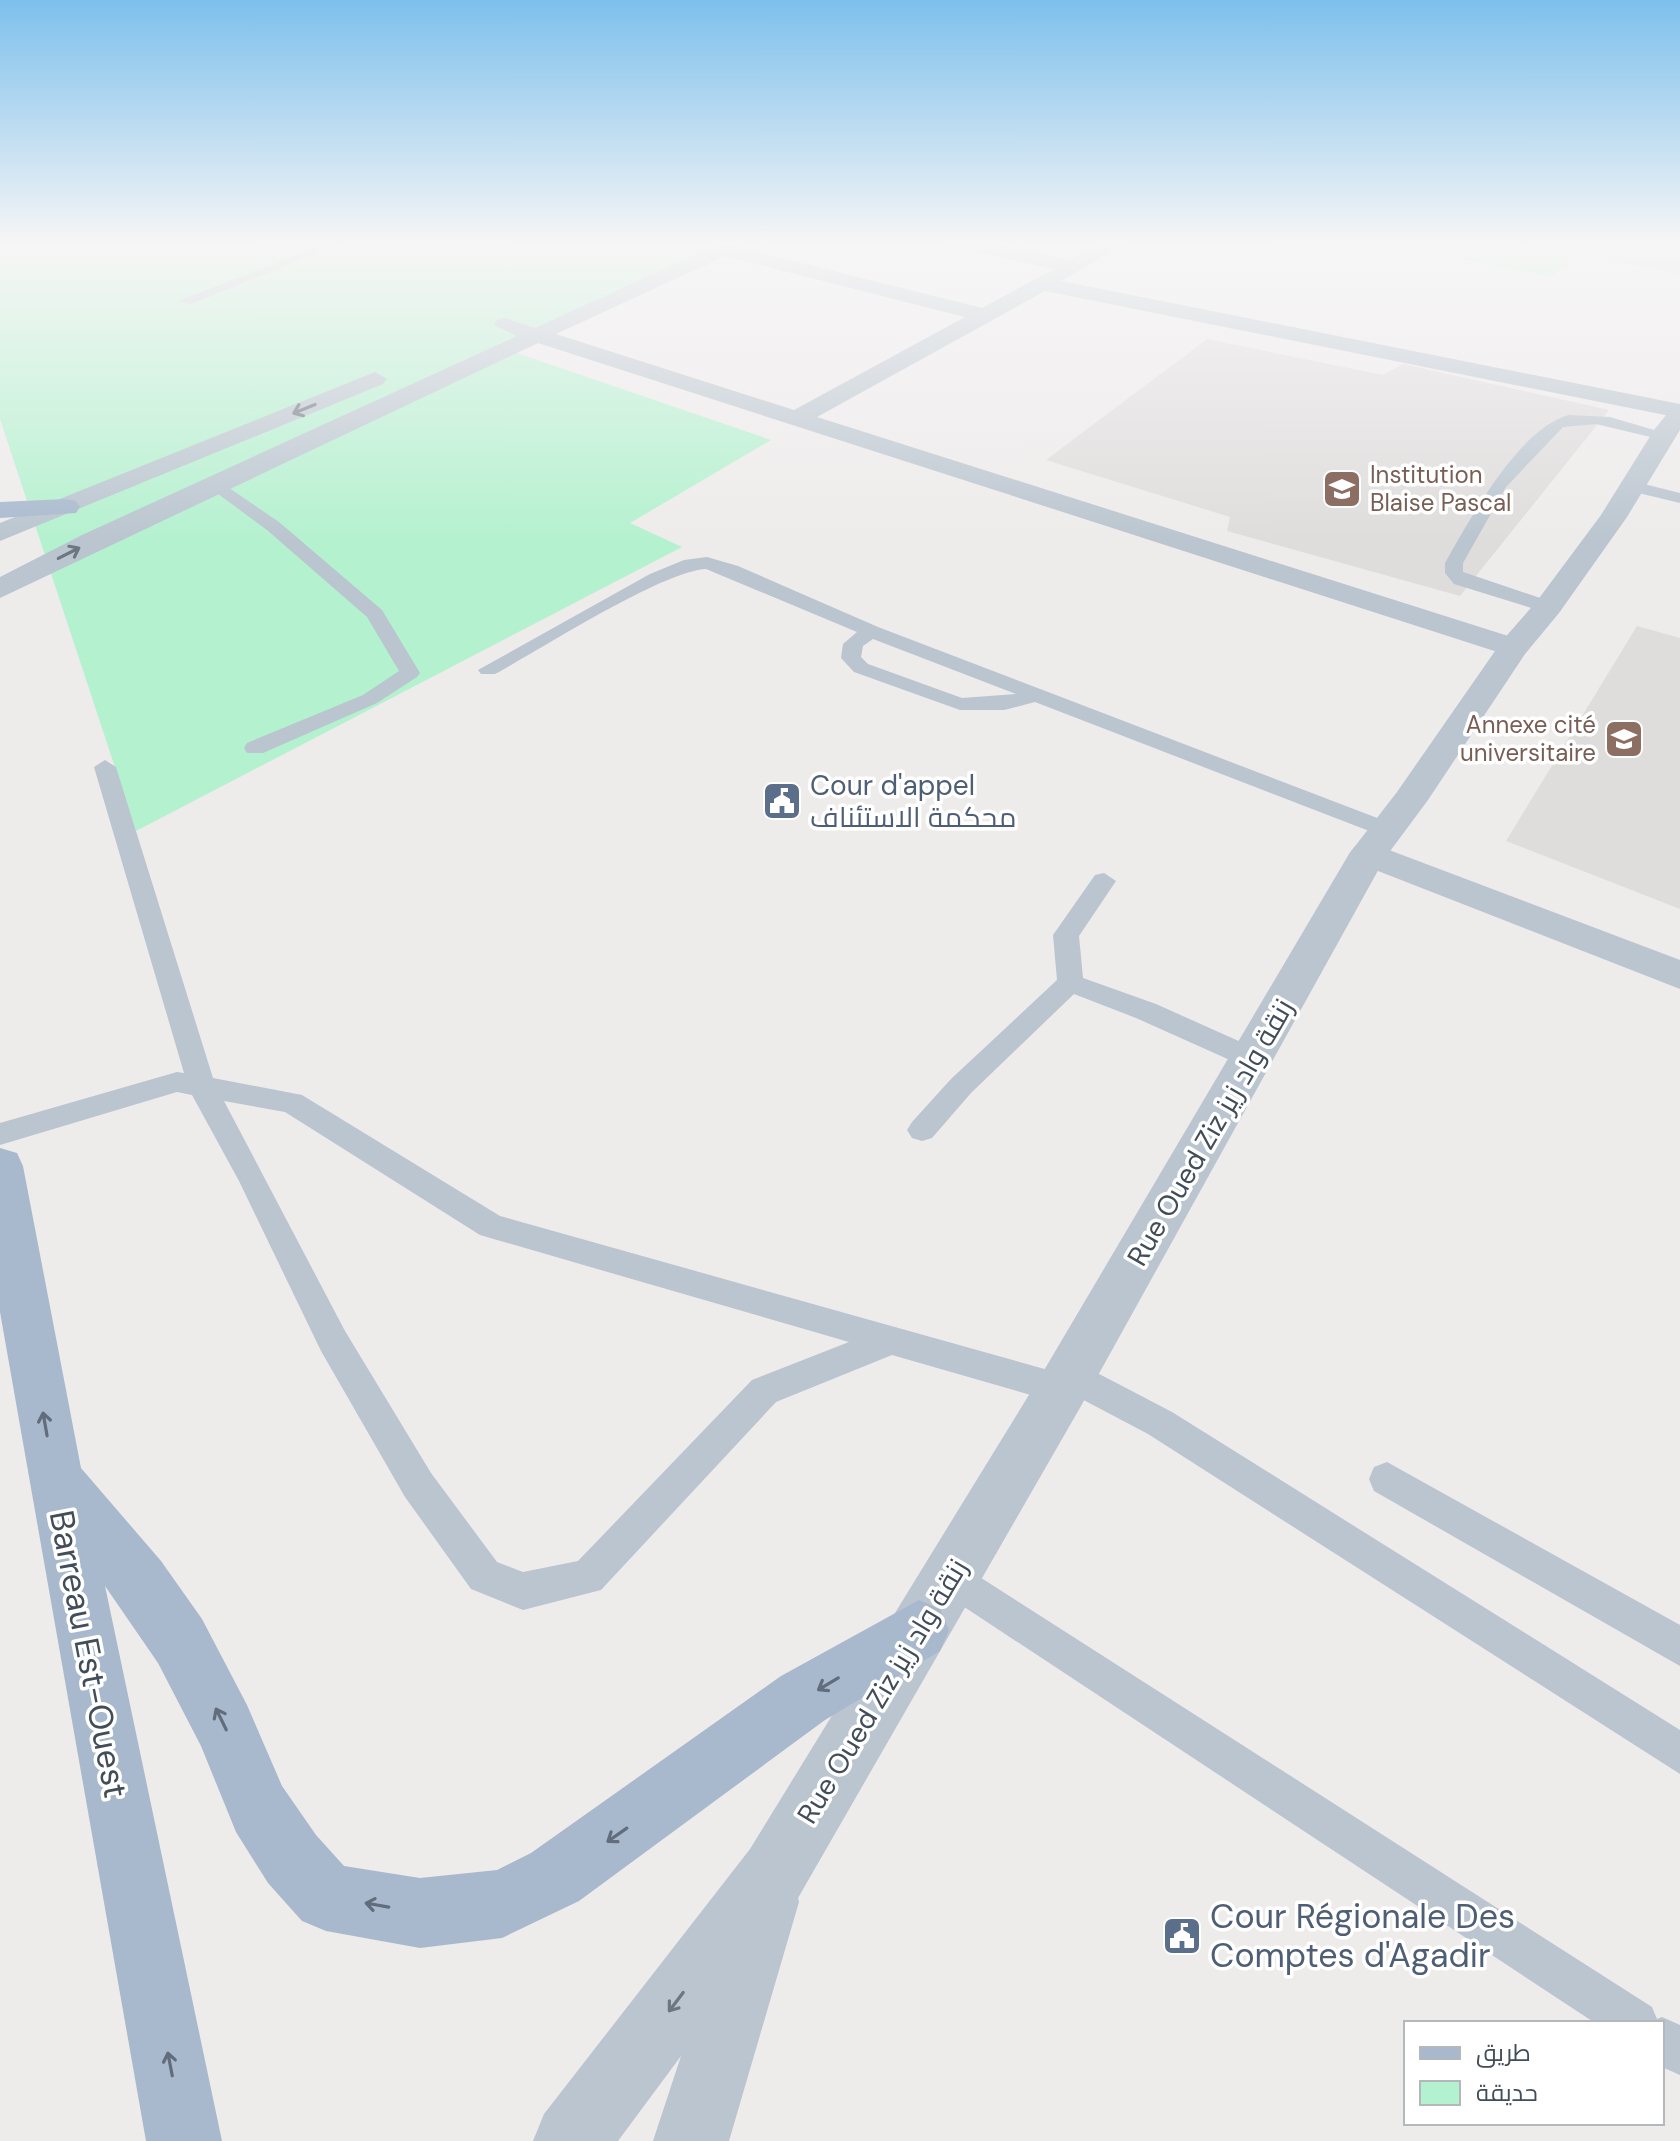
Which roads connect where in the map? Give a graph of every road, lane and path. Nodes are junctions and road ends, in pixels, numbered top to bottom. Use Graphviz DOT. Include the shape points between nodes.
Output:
graph roads {
  1 [pos="466,342"];
  2 [pos="498,342"];
  3 [pos="588,342"];
  4 [pos="935,342"];
  5 [pos="1304,342"];
  6 [pos="461,344"];
  7 [pos="402,368"];
  8 [pos="797,418"];
  9 [pos="1674,424"];
  10 [pos="216,484"];
  11 [pos="1632,486"];
  12 [pos="1680,498"];
  13 [pos="66,507"];
  14 [pos="0,510"];
  15 [pos="0,533"];
  16 [pos="0,589"];
  17 [pos="1548,607"];
  18 [pos="871,631"];
  19 [pos="1513,648"];
  20 [pos="488,670"];
  21 [pos="1036,695"];
  22 [pos="255,748"];
  23 [pos="105,767"];
  24 [pos="1376,842"];
  25 [pos="1104,881"];
  26 [pos="1680,975"];
  27 [pos="1070,983"];
  28 [pos="1251,1058"];
  29 [pos="202,1087"];
  30 [pos="922,1130"];
  31 [pos="0,1134"];
  32 [pos="0,1166"];
  33 [pos="892,1340"];
  34 [pos="1066,1383"];
  35 [pos="55,1479"];
  36 [pos="1387,1479"];
  37 [pos="950,1576"];
  38 [pos="919,1630"];
  39 [pos="1680,1647"];
  40 [pos="1680,1754"];
  41 [pos="774,1873"];
  42 [pos="1633,2021"];
  43 [pos="184,2141"];
  44 [pos="571,2141"];
  45 [pos="691,2141"];
  1 -- 6 [label="street"];
  2 -- 10 [label="street"];
  3 -- 8 [label="street"];
  4 -- 8 [label="street"];
  5 -- 9 [label="street"];
  7 -- 13 [label="street, one-way"];
  8 -- 19 [label="street"];
  9 -- 11 [label="street, Rue Oued Ziz زنقة واد زيز"];
  9 -- 17 [label="lane" via="1569,419 1557,424 1499,485 1454,563 1454,573 1461,580"];
  16 -- 10 [label="street, one-way"];
  10 -- 22 [label="lane" via="375,614 410,673 370,699"];
  11 -- 12 [label="lane"];
  11 -- 17 [label="street, Rue Oued Ziz زنقة واد زيز"];
  13 -- 14 [label="main road"];
  13 -- 15 [label="street"];
  17 -- 19 [label="street, Rue Oued Ziz زنقة واد زيز"];
  18 -- 20 [label="lane" via="731,570 691,564"];
  18 -- 21 [label="lane"];
  18 -- 21 [label="lane" via="853,644 851,658 861,668 960,704 982,707"];
  19 -- 24 [label="street, Rue Oued Ziz زنقة واد زيز"];
  21 -- 24 [label="lane"];
  23 -- 29 [label="lane"];
  24 -- 26 [label="street"];
  24 -- 28 [label="street, Rue Oued Ziz زنقة واد زيز"];
  25 -- 27 [label="lane" via="1066,935"];
  27 -- 28 [label="lane"];
  27 -- 30 [label="lane"];
  28 -- 34 [label="street, Rue Oued Ziz زنقة واد زيز"];
  29 -- 31 [label="lane" via="177,1082"];
  29 -- 33 [label="lane" via="292,1103 491,1226"];
  29 -- 33 [label="lane" via="333,1341 418,1485 484,1576 523,1591 588,1577 764,1391"];
  35 -- 32 [label="main road, Barreau Est-Ouest, one-way"];
  33 -- 34 [label="lane"];
  34 -- 37 [label="street, Rue Oued Ziz زنقة واد زيز"];
  34 -- 40 [label="lane" via="1160,1423"];
  38 -- 35 [label="main road, one-way" via="803,1698 555,1877 502,1904 420,1913 326,1897 292,1859 259,1809 225,1727 180,1641 140,1582"];
  43 -- 35 [label="main road, Barreau Est-Ouest, one-way"];
  36 -- 39 [label="lane"];
  37 -- 38 [label="street, Rue Oued Ziz زنقة واد زيز"];
  37 -- 42 [label="lane"];
  38 -- 41 [label="street, Rue Oued Ziz زنقة واد زيز"];
  41 -- 44 [label="street, Rue Oued Ziz زنقة واد زيز, one-way"];
  41 -- 45 [label="street, Rue Oued Ziz زنقة واد زيز"];
}
